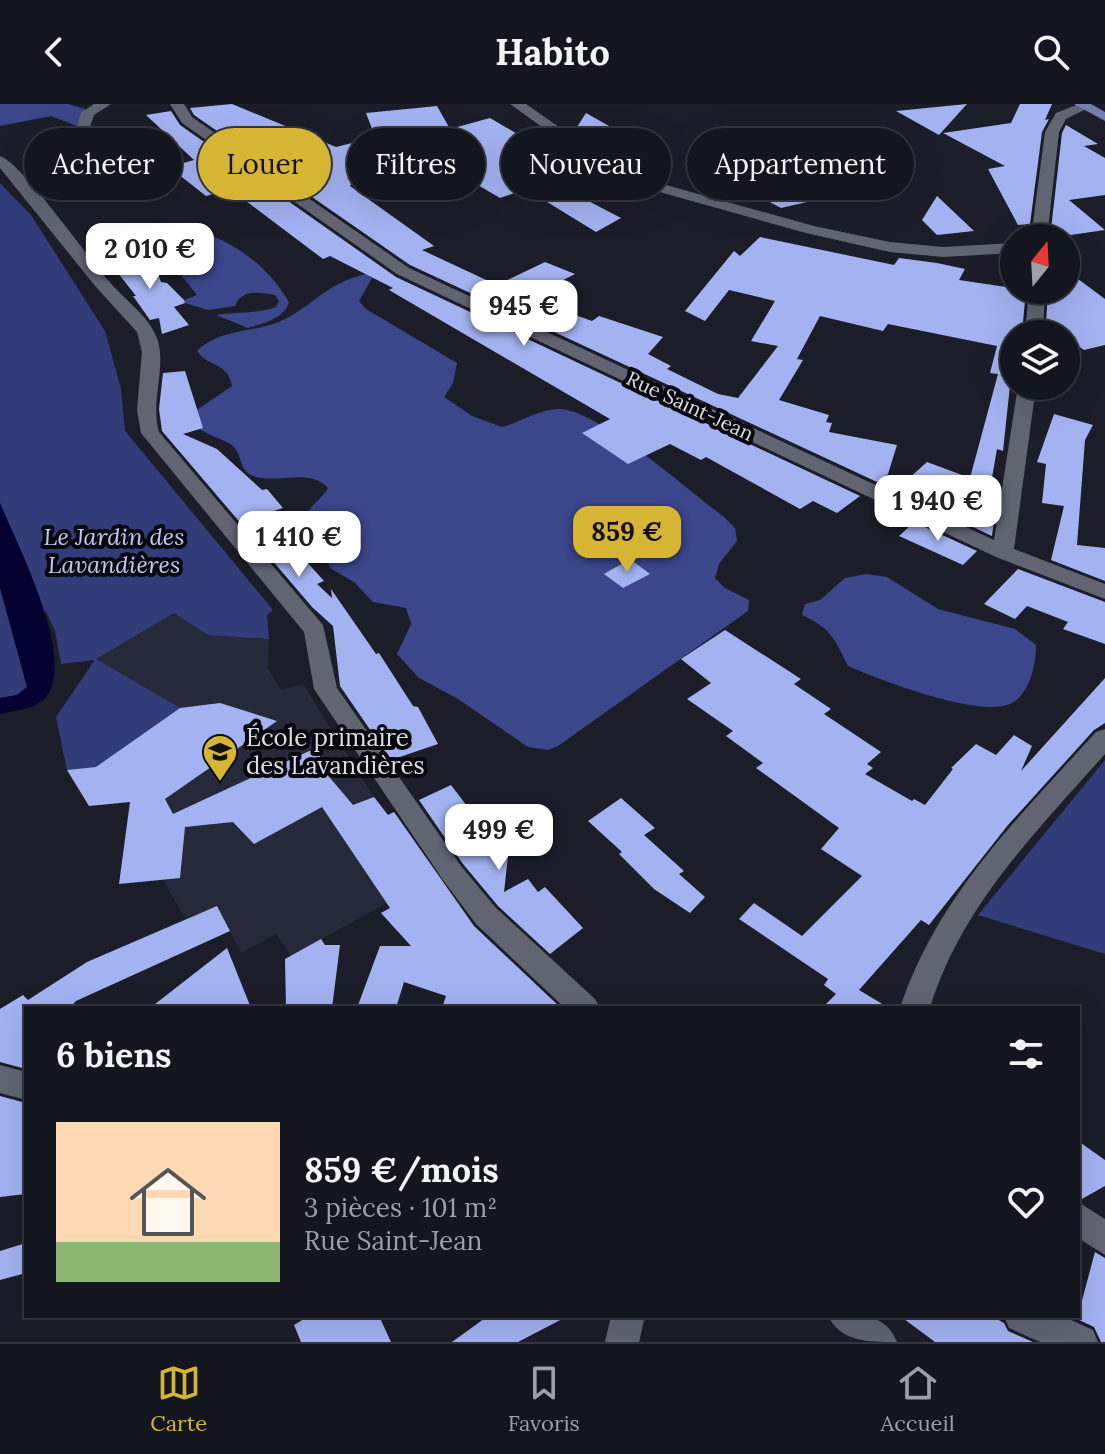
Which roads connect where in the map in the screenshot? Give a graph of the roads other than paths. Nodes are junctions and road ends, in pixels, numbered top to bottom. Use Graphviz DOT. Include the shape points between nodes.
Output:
graph roads {
  1 [pos="104,104"];
  2 [pos="177,104"];
  3 [pos="517,104"];
  4 [pos="1083,105"];
  5 [pos="1105,117"];
  6 [pos="83,128"];
  7 [pos="0,160"];
  8 [pos="1041,224"];
  9 [pos="1000,249"];
  10 [pos="1025,400"];
  11 [pos="1003,552"];
  12 [pos="1105,592"];
  13 [pos="1105,738"];
  14 [pos="583,1006"];
  15 [pos="915,1006"];
  16 [pos="0,1079"];
  17 [pos="24,1085"];
  18 [pos="1080,1220"];
  19 [pos="1105,1239"];
  20 [pos="628,1318"];
  21 [pos="848,1318"];
  22 [pos="1026,1318"];
  23 [pos="622,1342"];
  24 [pos="880,1342"];
  25 [pos="1081,1342"];
  1 -- 6 [label="street" via="88,113"];
  2 -- 11 [label="street, Rue Saint-Jean" via="187,120 403,271"];
  3 -- 9 [label="street" via="604,165 661,188 890,247 943,252"];
  4 -- 5 [label="main road"];
  4 -- 8 [label="street" via="1061,116 1052,132"];
  7 -- 14 [label="street" via="141,325 151,353 146,412 150,433 315,630 326,689 452,873 486,916"];
  10 -- 11 [label="street"];
  11 -- 12 [label="street, Rue Saint-Jean"];
  13 -- 15 [label="street" via="965,899 920,985"];
  16 -- 17 [label="street"];
  18 -- 19 [label="street"];
  20 -- 23 [label="street"];
  21 -- 24 [label="street"];
  22 -- 25 [label="street"];
}
